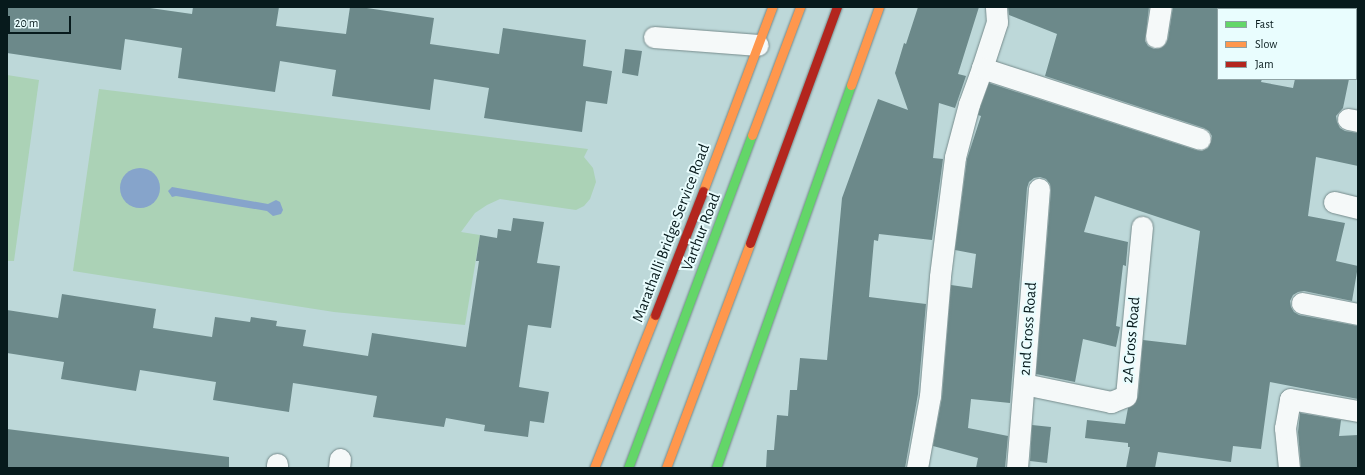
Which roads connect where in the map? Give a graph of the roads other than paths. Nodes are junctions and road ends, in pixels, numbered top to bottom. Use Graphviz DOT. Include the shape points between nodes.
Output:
graph roads {
  1 [pos="772,7"];
  2 [pos="800,7"];
  3 [pos="837,7"];
  4 [pos="879,7"];
  5 [pos="996,7"];
  6 [pos="1161,7"];
  7 [pos="1156,36"];
  8 [pos="654,37"];
  9 [pos="758,45"];
  10 [pos="982,68"];
  11 [pos="1200,139"];
  12 [pos="1039,189"];
  13 [pos="1334,202"];
  14 [pos="1358,208"];
  15 [pos="1142,227"];
  16 [pos="1302,303"];
  17 [pos="1358,314"];
  18 [pos="1024,384"];
  19 [pos="1358,411"];
  20 [pos="594,468"];
  21 [pos="628,468"];
  22 [pos="666,468"];
  23 [pos="716,468"];
  24 [pos="918,468"];
  25 [pos="1017,468"];
  26 [pos="1289,468"];
  1 -- 9 [label="street, Marathalli Bridge Service Road"];
  2 -- 21 [label="street, Varthur Road"];
  3 -- 22 [label="street"];
  4 -- 23 [label="street"];
  5 -- 10 [label="street" via="997,22"];
  6 -- 7 [label="street"];
  8 -- 9 [label="street"];
  9 -- 20 [label="street, Marathalli Bridge Service Road" via="690,227"];
  10 -- 11 [label="street"];
  10 -- 24 [label="street" via="955,157 940,276 930,396"];
  12 -- 18 [label="street, 2nd Cross Road"];
  13 -- 14 [label="street"];
  15 -- 18 [label="street, 2A Cross Road" via="1126,396 1111,402"];
  16 -- 17 [label="street"];
  18 -- 25 [label="street, 2nd Cross Road"];
  19 -- 26 [label="street" via="1290,399 1284,428"];
}
